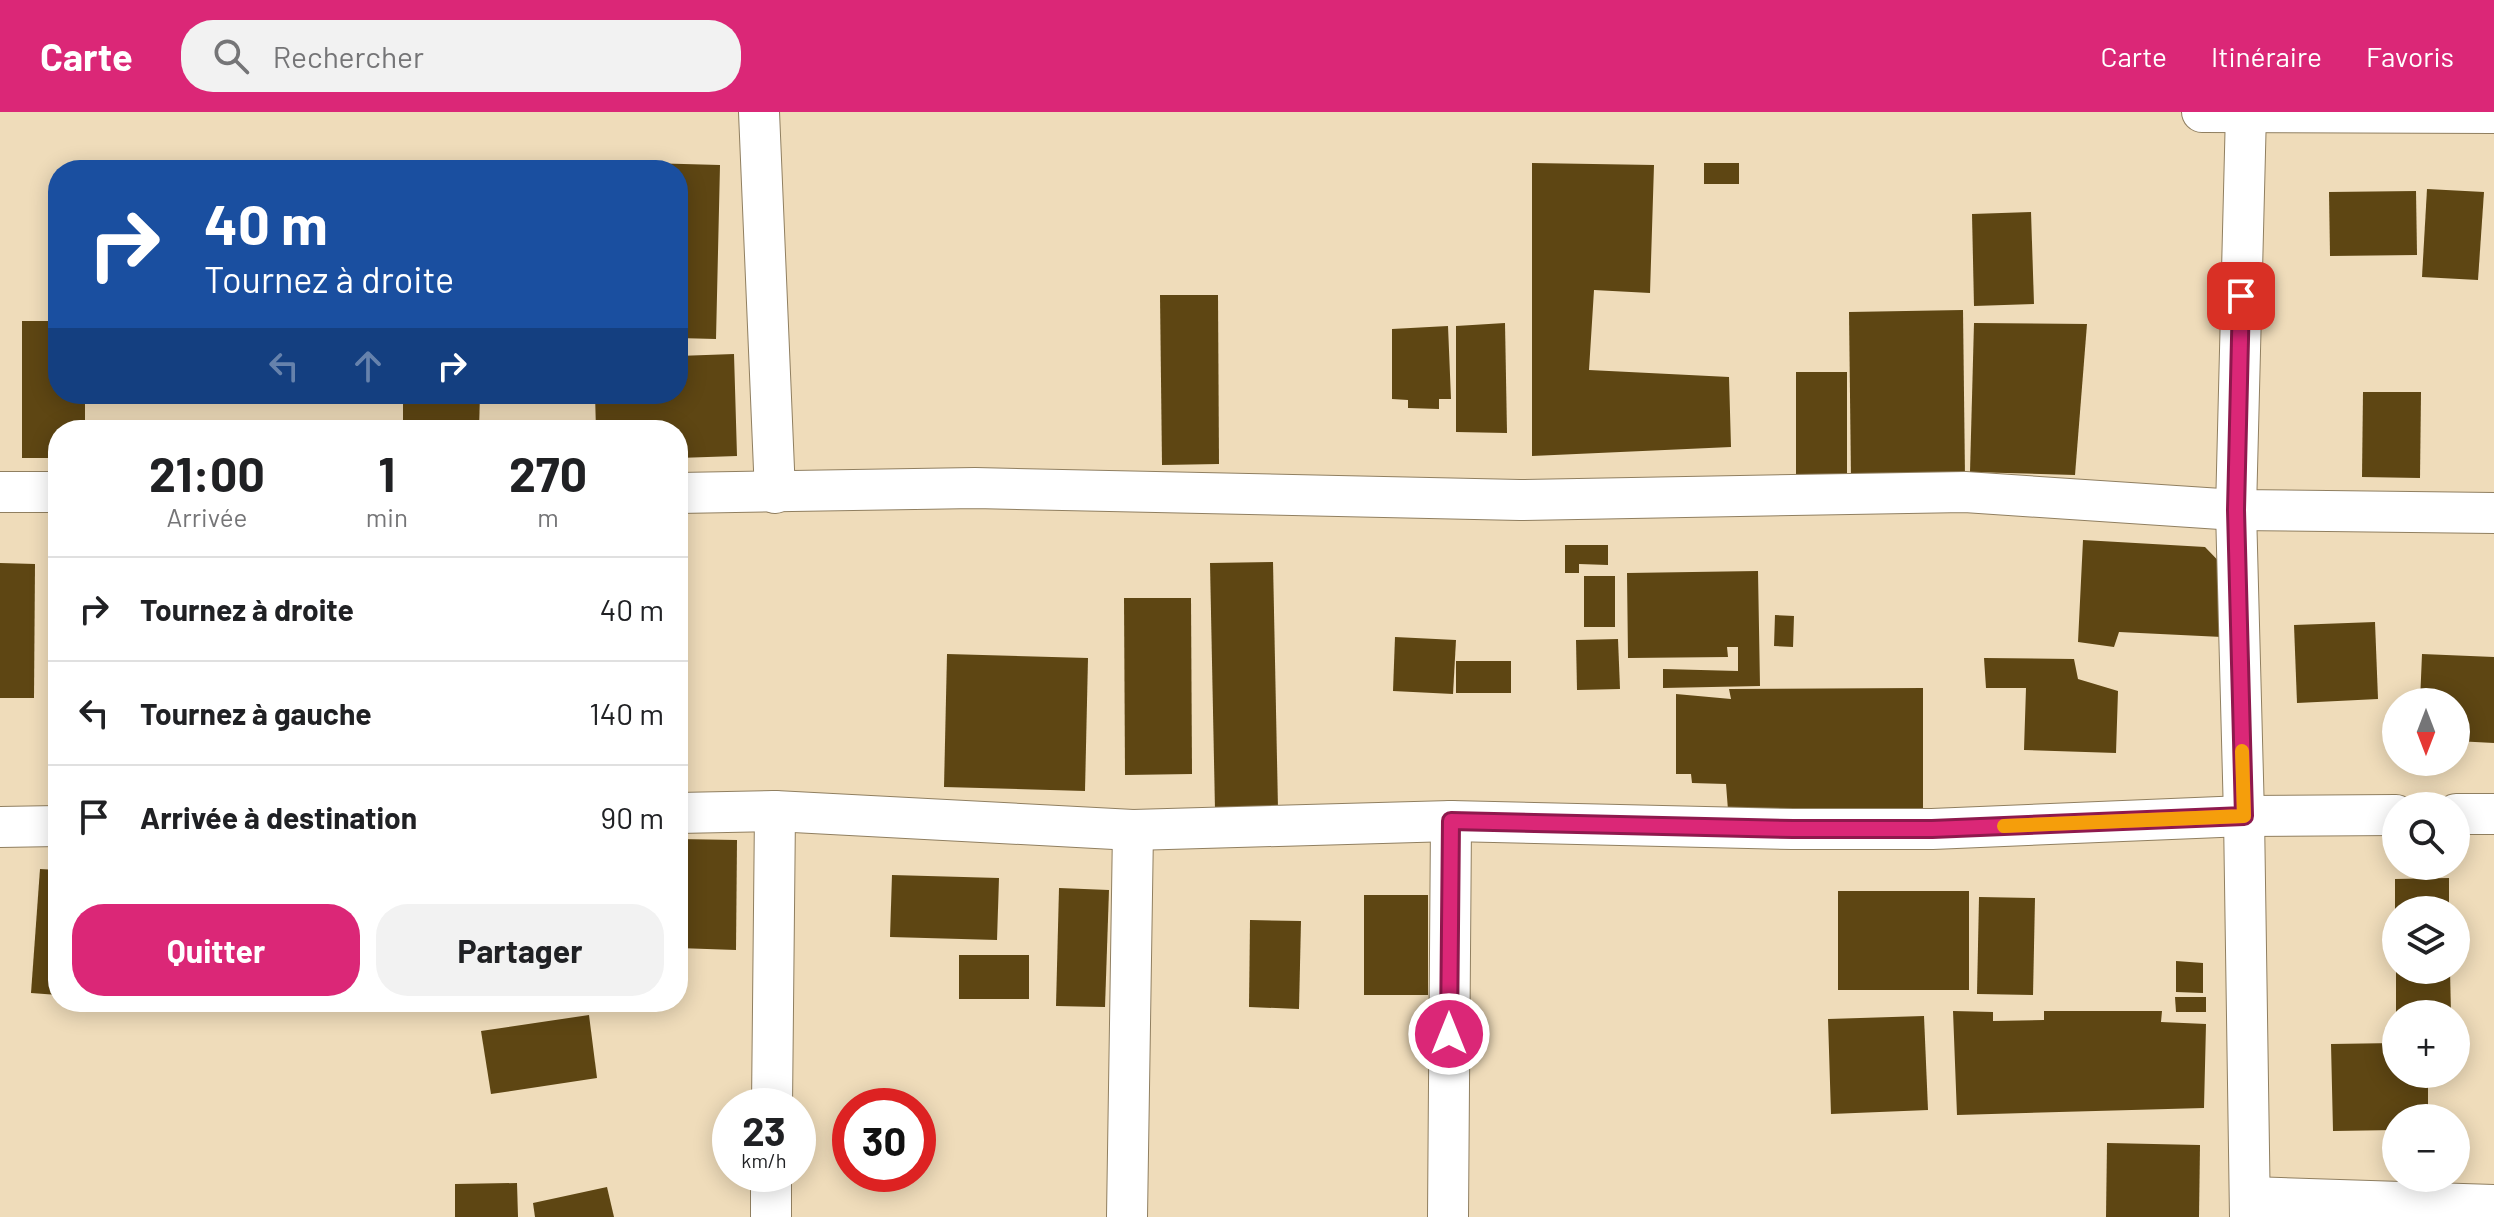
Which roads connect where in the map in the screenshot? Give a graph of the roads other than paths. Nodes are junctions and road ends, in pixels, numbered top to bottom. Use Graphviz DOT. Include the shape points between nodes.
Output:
graph roads {
  1 [pos="759,112"];
  2 [pos="2202,112"];
  3 [pos="2246,112"];
  4 [pos="2494,113"];
  5 [pos="0,492"];
  6 [pos="48,492"];
  7 [pos="688,493"];
  8 [pos="775,493"];
  9 [pos="2236,510"];
  10 [pos="2494,513"];
  11 [pos="775,811"];
  12 [pos="688,813"];
  13 [pos="2470,814"];
  14 [pos="2494,814"];
  15 [pos="2382,815"];
  16 [pos="2244,816"];
  17 [pos="1451,821"];
  18 [pos="48,826"];
  19 [pos="0,827"];
  20 [pos="1133,830"];
  21 [pos="772,1088"];
  22 [pos="771,1192"];
  23 [pos="2494,1205"];
  24 [pos="2250,1207"];
  25 [pos="771,1217"];
  26 [pos="1127,1217"];
  27 [pos="1448,1217"];
  1 -- 8 [label="street"];
  2 -- 3 [label="street"];
  3 -- 4 [label="street"];
  3 -- 9 [label="street"];
  5 -- 6 [label="street"];
  7 -- 8 [label="street"];
  8 -- 9 [label="street" via="975,488 1520,500 1965,492"];
  9 -- 10 [label="street"];
  9 -- 16 [label="street"];
  11 -- 12 [label="street"];
  11 -- 20 [label="street"];
  11 -- 21 [label="street"];
  13 -- 14 [label="street"];
  15 -- 16 [label="street"];
  16 -- 17 [label="street" via="1932,829"];
  16 -- 24 [label="street"];
  17 -- 20 [label="street"];
  17 -- 27 [label="street"];
  18 -- 19 [label="street"];
  20 -- 26 [label="street"];
  22 -- 25 [label="street"];
  23 -- 24 [label="street"];
}
